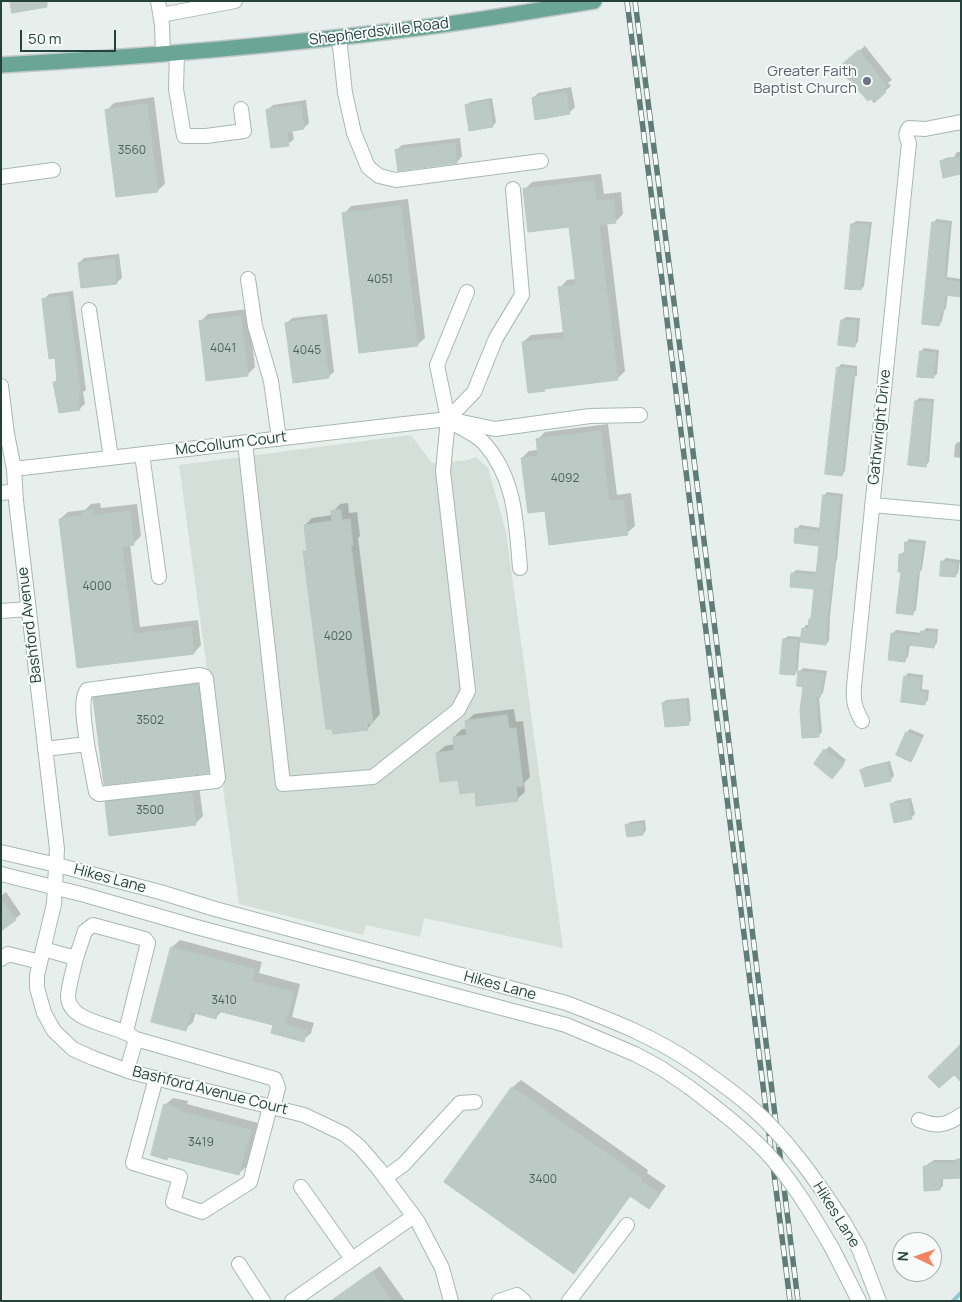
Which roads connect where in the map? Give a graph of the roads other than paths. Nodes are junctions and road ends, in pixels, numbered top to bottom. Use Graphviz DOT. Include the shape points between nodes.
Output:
graph roads {
  1 [pos="158,1"];
  2 [pos="235,1"];
  3 [pos="590,2"];
  4 [pos="161,16"];
  5 [pos="338,37"];
  6 [pos="170,54"];
  7 [pos="1,65"];
  8 [pos="241,109"];
  9 [pos="961,122"];
  10 [pos="541,161"];
  11 [pos="53,170"];
  12 [pos="1,177"];
  13 [pos="513,189"];
  14 [pos="248,279"];
  15 [pos="467,292"];
  16 [pos="89,310"];
  17 [pos="1,386"];
  18 [pos="640,416"];
  19 [pos="448,420"];
  20 [pos="279,439"];
  21 [pos="245,443"];
  22 [pos="142,454"];
  23 [pos="111,458"];
  24 [pos="14,469"];
  25 [pos="8,492"];
  26 [pos="872,505"];
  27 [pos="961,513"];
  28 [pos="520,568"];
  29 [pos="159,577"];
  30 [pos="28,609"];
  31 [pos="1,611"];
  32 [pos="862,721"];
  33 [pos="87,744"];
  34 [pos="45,749"];
  35 [pos="1,852"];
  36 [pos="56,865"];
  37 [pos="1,874"];
  38 [pos="55,887"];
  39 [pos="41,955"];
  40 [pos="76,958"];
  41 [pos="1,959"];
  42 [pos="131,1035"];
  43 [pos="126,1070"];
  44 [pos="156,1078"];
  45 [pos="475,1102"];
  46 [pos="272,1107"];
  47 [pos="961,1115"];
  48 [pos="919,1120"];
  49 [pos="385,1178"];
  50 [pos="301,1187"];
  51 [pos="414,1216"];
  52 [pos="627,1225"];
  53 [pos="352,1259"];
  54 [pos="239,1264"];
  55 [pos="263,1301"];
  56 [pos="292,1301"];
  57 [pos="451,1301"];
  58 [pos="499,1301"];
  59 [pos="524,1301"];
  60 [pos="569,1301"];
  61 [pos="859,1301"];
  62 [pos="879,1301"];
  1 -- 4 [label="street"];
  2 -- 4 [label="street"];
  3 -- 5 [label="main road, Shepherdsville Road" via="487,19"];
  4 -- 6 [label="street"];
  5 -- 6 [label="main road, Shepherdsville Road"];
  5 -- 10 [label="street" via="354,133 368,167 379,176 396,180"];
  6 -- 7 [label="main road, Shepherdsville Road"];
  6 -- 8 [label="street" via="184,136 244,130"];
  9 -- 26 [label="street, Gathwright Drive" via="909,128 907,131 908,153"];
  11 -- 12 [label="street"];
  13 -- 19 [label="street" via="522,295 496,338 474,392"];
  14 -- 20 [label="street" via="255,326 271,381"];
  15 -- 19 [label="street" via="437,365"];
  16 -- 23 [label="street"];
  17 -- 24 [label="street, Bashford Avenue"];
  18 -- 19 [label="street, McCollum Court" via="590,416 496,429"];
  19 -- 20 [label="street, McCollum Court"];
  19 -- 21 [label="street" via="442,471 468,691 458,710 373,777 283,784"];
  19 -- 28 [label="street" via="484,442 503,472 513,500"];
  20 -- 21 [label="street, McCollum Court"];
  21 -- 22 [label="street, McCollum Court"];
  22 -- 23 [label="street, McCollum Court"];
  22 -- 29 [label="street"];
  23 -- 24 [label="street, McCollum Court"];
  24 -- 25 [label="street, Bashford Avenue"];
  25 -- 30 [label="street, Bashford Avenue"];
  26 -- 27 [label="street"];
  26 -- 32 [label="street, Gathwright Drive" via="853,698 854,708"];
  30 -- 31 [label="street"];
  30 -- 34 [label="street, Bashford Avenue"];
  33 -- 33 [label="street" via="99,794 216,781 206,679 200,675 87,690 84,694"];
  33 -- 34 [label="street"];
  34 -- 36 [label="street, Bashford Avenue"];
  35 -- 36 [label="street, Hikes Lane"];
  36 -- 38 [label="street, Bashford Avenue Court"];
  36 -- 62 [label="street, Hikes Lane, bridge" via="566,1003 607,1018 672,1049 753,1108 786,1143 843,1221 859,1249"];
  37 -- 38 [label="street, Hikes Lane"];
  38 -- 39 [label="street, Bashford Avenue Court"];
  38 -- 61 [label="street, Hikes Lane, bridge" via="566,1026 635,1054 689,1087 764,1151 800,1196"];
  39 -- 40 [label="street"];
  39 -- 41 [label="street" via="8,954"];
  39 -- 43 [label="street, Bashford Avenue Court" via="38,988 44,1013 54,1031 73,1049"];
  40 -- 42 [label="street" via="68,999 73,1010 80,1017"];
  40 -- 42 [label="street" via="85,931 93,926 145,939 148,943"];
  42 -- 43 [label="street"];
  42 -- 46 [label="street" via="275,1079 278,1088"];
  43 -- 44 [label="street, Bashford Avenue Court"];
  44 -- 46 [label="street, Bashford Avenue Court"];
  44 -- 46 [label="street" via="133,1163 180,1177 173,1202 202,1212 250,1182"];
  45 -- 49 [label="street" via="460,1103 404,1164"];
  46 -- 49 [label="street, Bashford Avenue Court" via="304,1115 344,1134"];
  47 -- 48 [label="street" via="947,1124 930,1125"];
  49 -- 51 [label="street, Bashford Avenue Court"];
  50 -- 53 [label="street"];
  51 -- 53 [label="street"];
  51 -- 57 [label="street, Bashford Avenue Court" via="442,1268"];
  52 -- 60 [label="street"];
  53 -- 56 [label="street"];
  54 -- 55 [label="street"];
  58 -- 59 [label="street" via="517,1295"];
}
